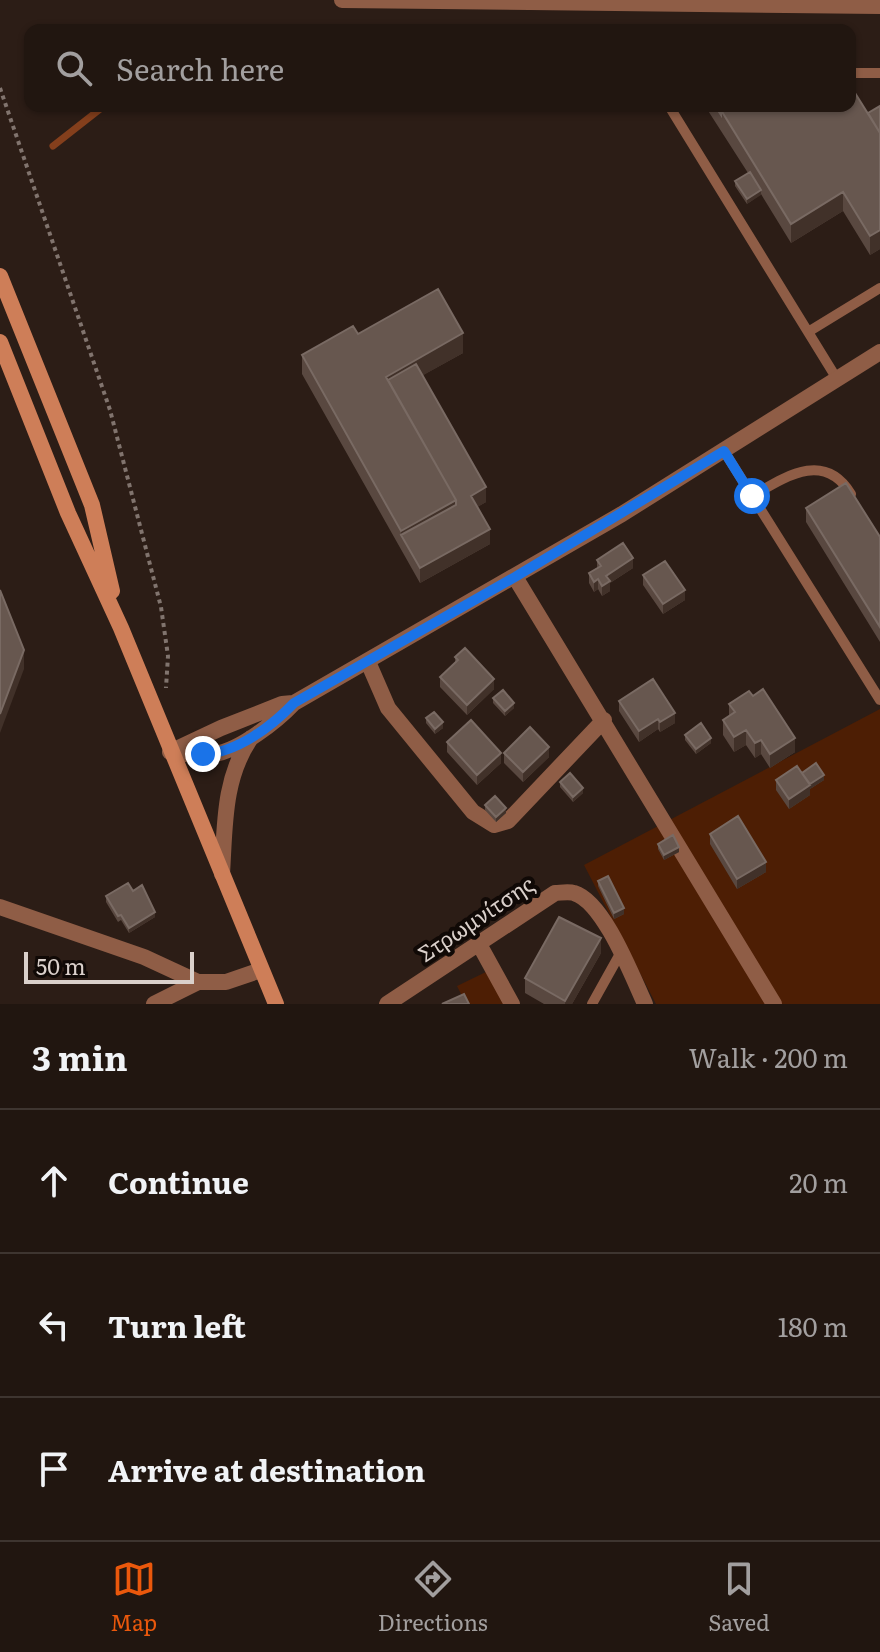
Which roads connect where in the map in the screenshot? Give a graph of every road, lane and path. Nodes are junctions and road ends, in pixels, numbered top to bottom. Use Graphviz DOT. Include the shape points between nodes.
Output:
graph roads {
  1 [pos="342,0"];
  2 [pos="880,6"];
  3 [pos="856,73"];
  4 [pos="880,73"];
  5 [pos="0,88"];
  6 [pos="673,112"];
  7 [pos="0,276"];
  8 [pos="880,288"];
  9 [pos="808,332"];
  10 [pos="0,342"];
  11 [pos="880,352"];
  12 [pos="837,379"];
  13 [pos="724,451"];
  14 [pos="752,496"];
  15 [pos="859,508"];
  16 [pos="515,577"];
  17 [pos="121,628"];
  18 [pos="368,662"];
  19 [pos="880,700"];
  20 [pos="294,703"];
  21 [pos="153,710"];
  22 [pos="604,720"];
  23 [pos="253,736"];
  24 [pos="170,752"];
  25 [pos="222,875"];
  26 [pos="0,907"];
  27 [pos="479,944"];
  28 [pos="621,952"];
  29 [pos="261,970"];
  30 [pos="198,982"];
  31 [pos="154,1004"];
  32 [pos="276,1004"];
  33 [pos="387,1004"];
  34 [pos="512,1004"];
  35 [pos="592,1004"];
  36 [pos="645,1004"];
  37 [pos="774,1004"];
  1 -- 2 [label="street"];
  3 -- 4 [label="lane"];
  5 -- 21 [label="path" via="110,410 161,607 168,680"];
  6 -- 9 [label="lane"];
  7 -- 17 [label="main road" via="92,505"];
  8 -- 9 [label="lane"];
  9 -- 12 [label="lane"];
  10 -- 17 [label="main road" via="68,513"];
  11 -- 12 [label="street"];
  12 -- 13 [label="street"];
  13 -- 14 [label="lane"];
  13 -- 16 [label="street"];
  14 -- 15 [label="lane" via="789,475 820,471 838,478"];
  14 -- 19 [label="lane"];
  16 -- 18 [label="street"];
  16 -- 22 [label="street"];
  17 -- 21 [label="main road"];
  18 -- 20 [label="street"];
  18 -- 22 [label="street" via="388,708 473,812 494,825 508,821"];
  20 -- 23 [label="street"];
  20 -- 24 [label="street"];
  21 -- 24 [label="main road"];
  22 -- 37 [label="street"];
  23 -- 24 [label="street" via="213,754"];
  23 -- 25 [label="street" via="230,784"];
  24 -- 25 [label="main road"];
  25 -- 29 [label="main road"];
  26 -- 30 [label="street" via="144,957"];
  27 -- 28 [label="street, Στρωμνίτσης" via="555,893 573,892 592,905"];
  27 -- 33 [label="street, Στρωμνίτσης"];
  27 -- 34 [label="street"];
  28 -- 35 [label="lane"];
  28 -- 36 [label="street"];
  29 -- 30 [label="street" via="226,982"];
  29 -- 32 [label="main road"];
  30 -- 31 [label="street"];
}
